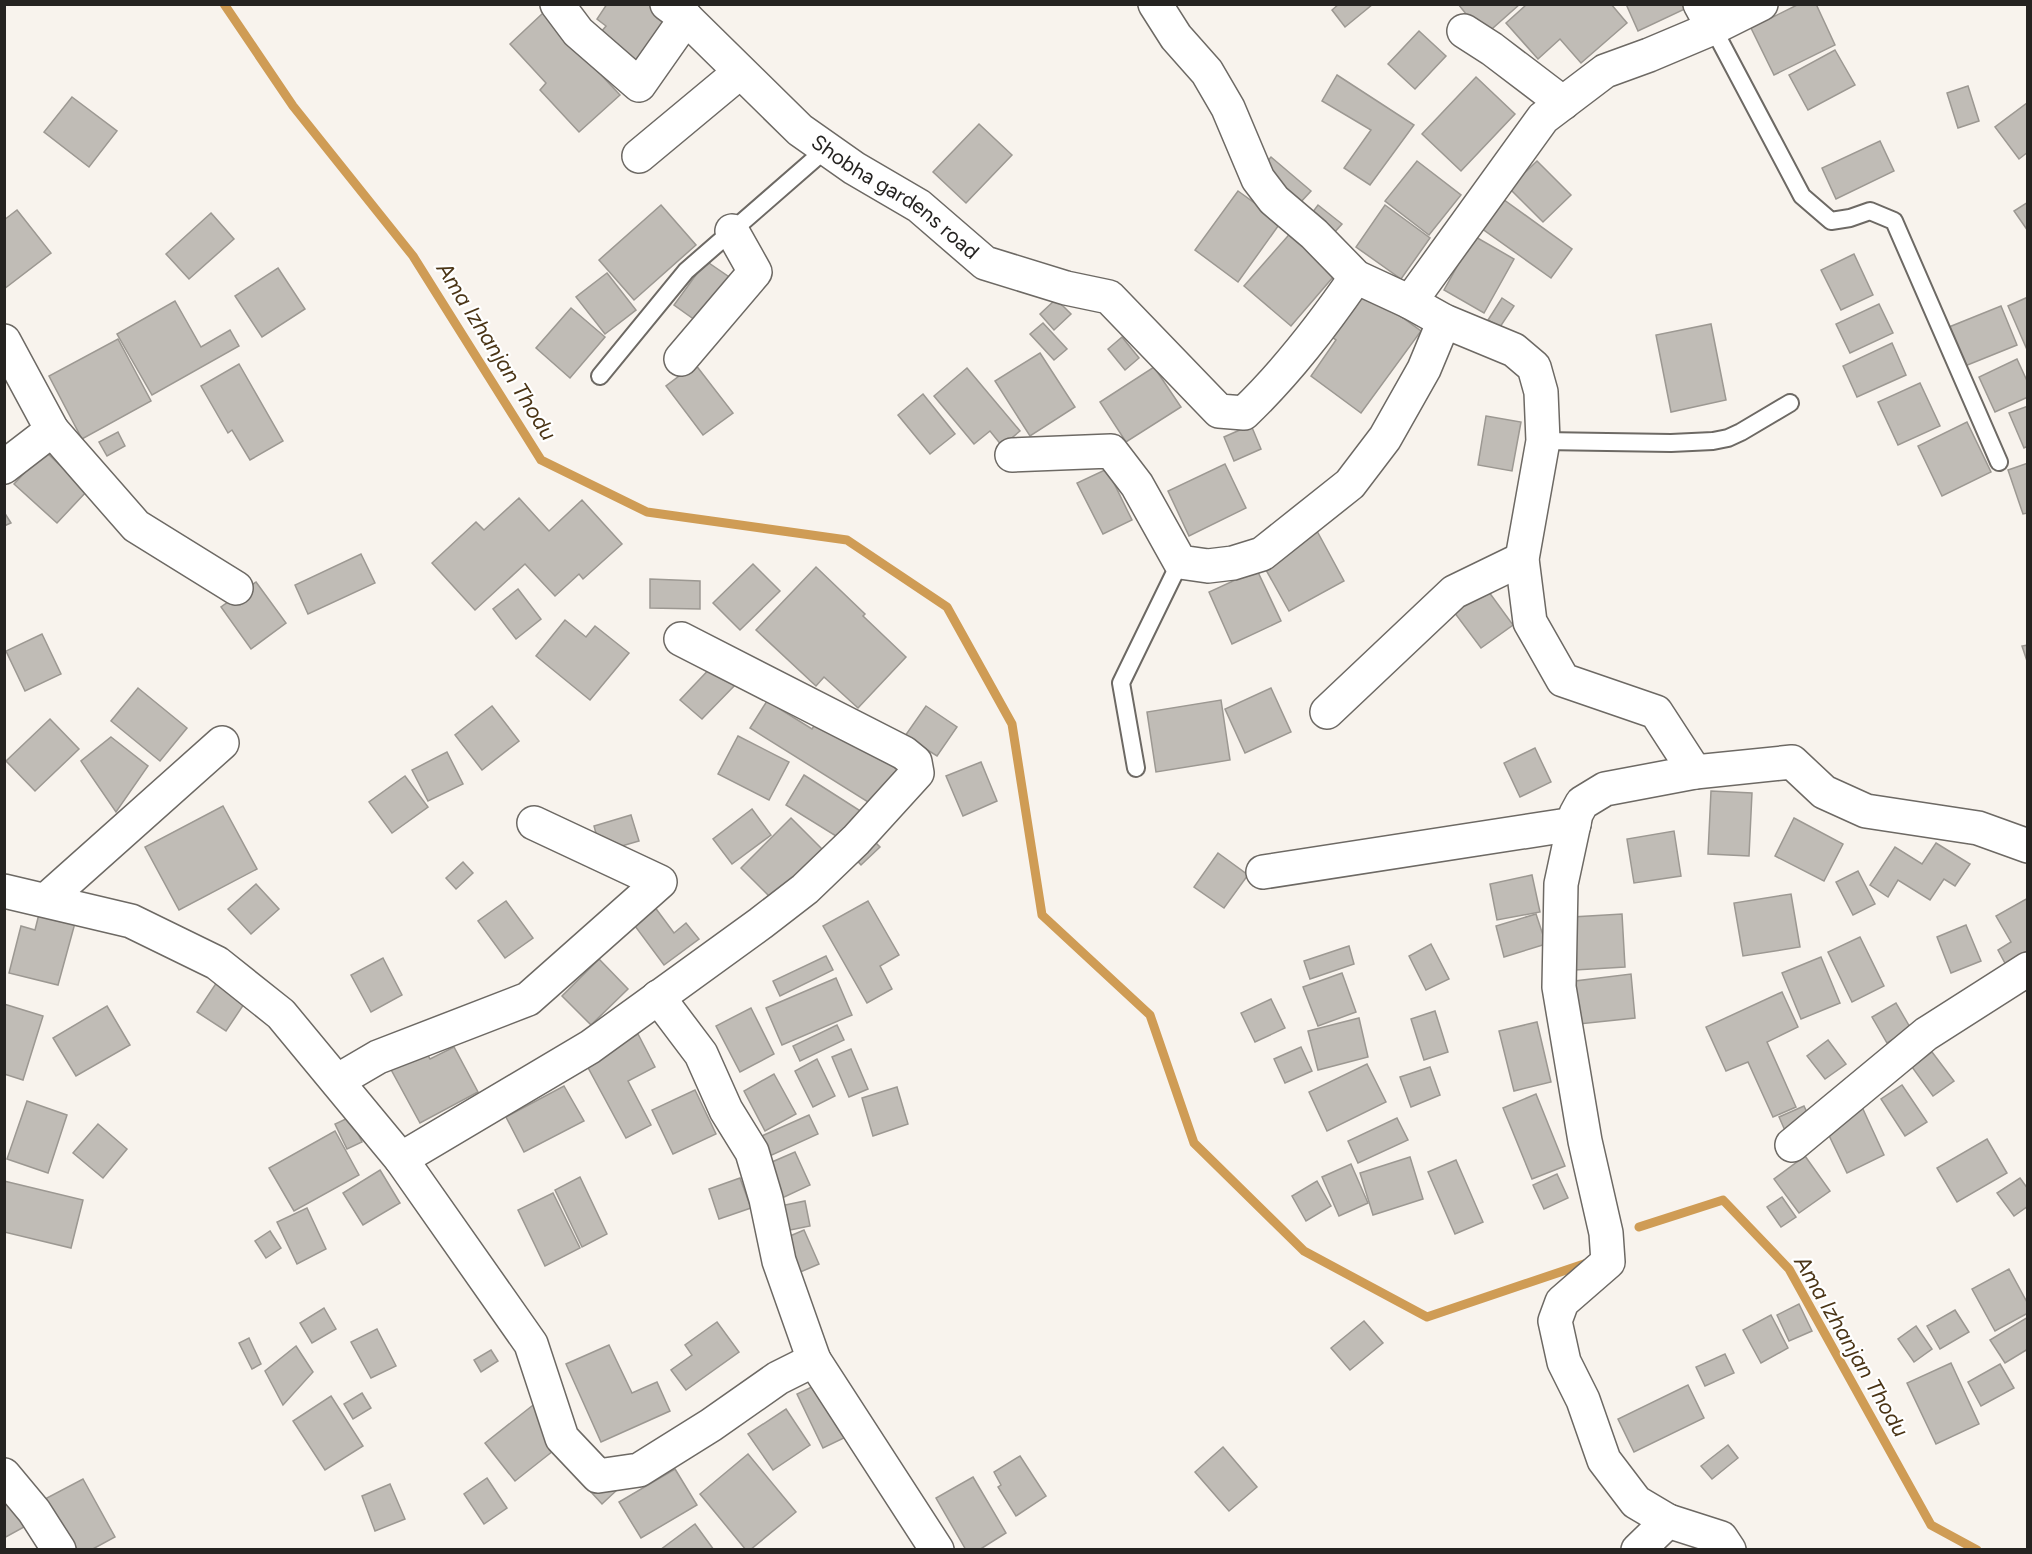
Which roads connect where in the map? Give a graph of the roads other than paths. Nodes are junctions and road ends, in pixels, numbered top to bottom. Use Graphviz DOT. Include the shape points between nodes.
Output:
graph roads {
  1 [pos="557,4"];
  2 [pos="1155,4"];
  3 [pos="1761,4"];
  4 [pos="677,11"];
  5 [pos="1706,16"];
  6 [pos="1464,31"];
  7 [pos="741,72"];
  8 [pos="1563,103"];
  9 [pos="826,148"];
  10 [pos="639,156"];
  11 [pos="732,231"];
  12 [pos="1356,277"];
  13 [pos="1410,302"];
  14 [pos="1444,321"];
  15 [pos="4,341"];
  16 [pos="681,359"];
  17 [pos="600,376"];
  18 [pos="1790,404"];
  19 [pos="52,430"];
  20 [pos="1543,441"];
  21 [pos="1012,454"];
  22 [pos="2000,462"];
  23 [pos="4,467"];
  24 [pos="1522,559"];
  25 [pos="1180,562"];
  26 [pos="236,588"];
  27 [pos="681,639"];
  28 [pos="1328,712"];
  29 [pos="222,743"];
  30 [pos="1136,768"];
  31 [pos="1695,772"];
  32 [pos="534,823"];
  33 [pos="1574,824"];
  34 [pos="2028,846"];
  35 [pos="1263,872"];
  36 [pos="4,891"];
  37 [pos="46,900"];
  38 [pos="2028,969"];
  39 [pos="658,997"];
  40 [pos="337,1081"];
  41 [pos="1792,1145"];
  42 [pos="401,1159"];
  43 [pos="813,1360"];
  44 [pos="4,1475"];
  45 [pos="1668,1521"];
  46 [pos="59,1550"];
  47 [pos="937,1550"];
  48 [pos="1638,1550"];
  49 [pos="1729,1550"];
  1 -- 4 [label="street" via="578,32 639,84"];
  2 -- 12 [label="street" via="1176,37 1208,72 1258,179 1274,200"];
  3 -- 5 [label="street"];
  4 -- 7 [label="street, Shobha gardens road"];
  5 -- 8 [label="street" via="1649,55 1605,71"];
  5 -- 22 [label="lane" via="1802,196 1830,220 1870,211 1894,221"];
  6 -- 8 [label="street"];
  7 -- 9 [label="street, Shobha gardens road" via="800,130"];
  7 -- 10 [label="street"];
  8 -- 13 [label="street" via="1544,118"];
  9 -- 11 [label="lane"];
  9 -- 12 [label="street, Shobha gardens road" via="919,206 985,263 1109,297 1219,411 1244,413 1272,386"];
  11 -- 16 [label="street" via="755,272"];
  11 -- 17 [label="lane" via="686,271"];
  12 -- 13 [label="street"];
  13 -- 14 [label="street"];
  14 -- 20 [label="street" via="1514,350 1534,367 1541,392"];
  14 -- 25 [label="street" via="1424,369 1385,438 1350,484 1262,554 1208,566"];
  15 -- 19 [label="street"];
  18 -- 20 [label="lane" via="1741,432 1713,441"];
  19 -- 23 [label="street"];
  19 -- 26 [label="street" via="136,526"];
  20 -- 24 [label="street"];
  21 -- 25 [label="street" via="1111,451 1137,486"];
  24 -- 28 [label="street" via="1454,591"];
  24 -- 31 [label="street" via="1530,622 1563,680 1656,712"];
  25 -- 30 [label="lane" via="1121,683"];
  27 -- 39 [label="street" via="904,753 915,762 917,773 805,889"];
  29 -- 37 [label="street"];
  31 -- 33 [label="street" via="1605,789 1582,803"];
  31 -- 34 [label="street" via="1792,762 1824,792 1866,811 1978,828"];
  32 -- 40 [label="street" via="660,882 528,999 378,1057"];
  33 -- 35 [label="street"];
  33 -- 45 [label="street" via="1561,884 1559,987 1585,1141 1606,1233 1608,1262 1562,1302 1555,1321 1564,1362 1583,1400 1604,1460 1636,1502"];
  36 -- 37 [label="street"];
  37 -- 40 [label="street" via="131,921 217,963 282,1014"];
  38 -- 41 [label="street" via="1926,1034"];
  39 -- 42 [label="street" via="590,1047"];
  39 -- 43 [label="street" via="701,1054 726,1110 752,1152 779,1261"];
  40 -- 42 [label="street"];
  42 -- 43 [label="street" via="531,1344 562,1438 598,1476 639,1470 778,1378"];
  43 -- 47 [label="street"];
  44 -- 46 [label="street"];
  45 -- 48 [label="street"];
  45 -- 49 [label="street" via="1721,1539"];
}
